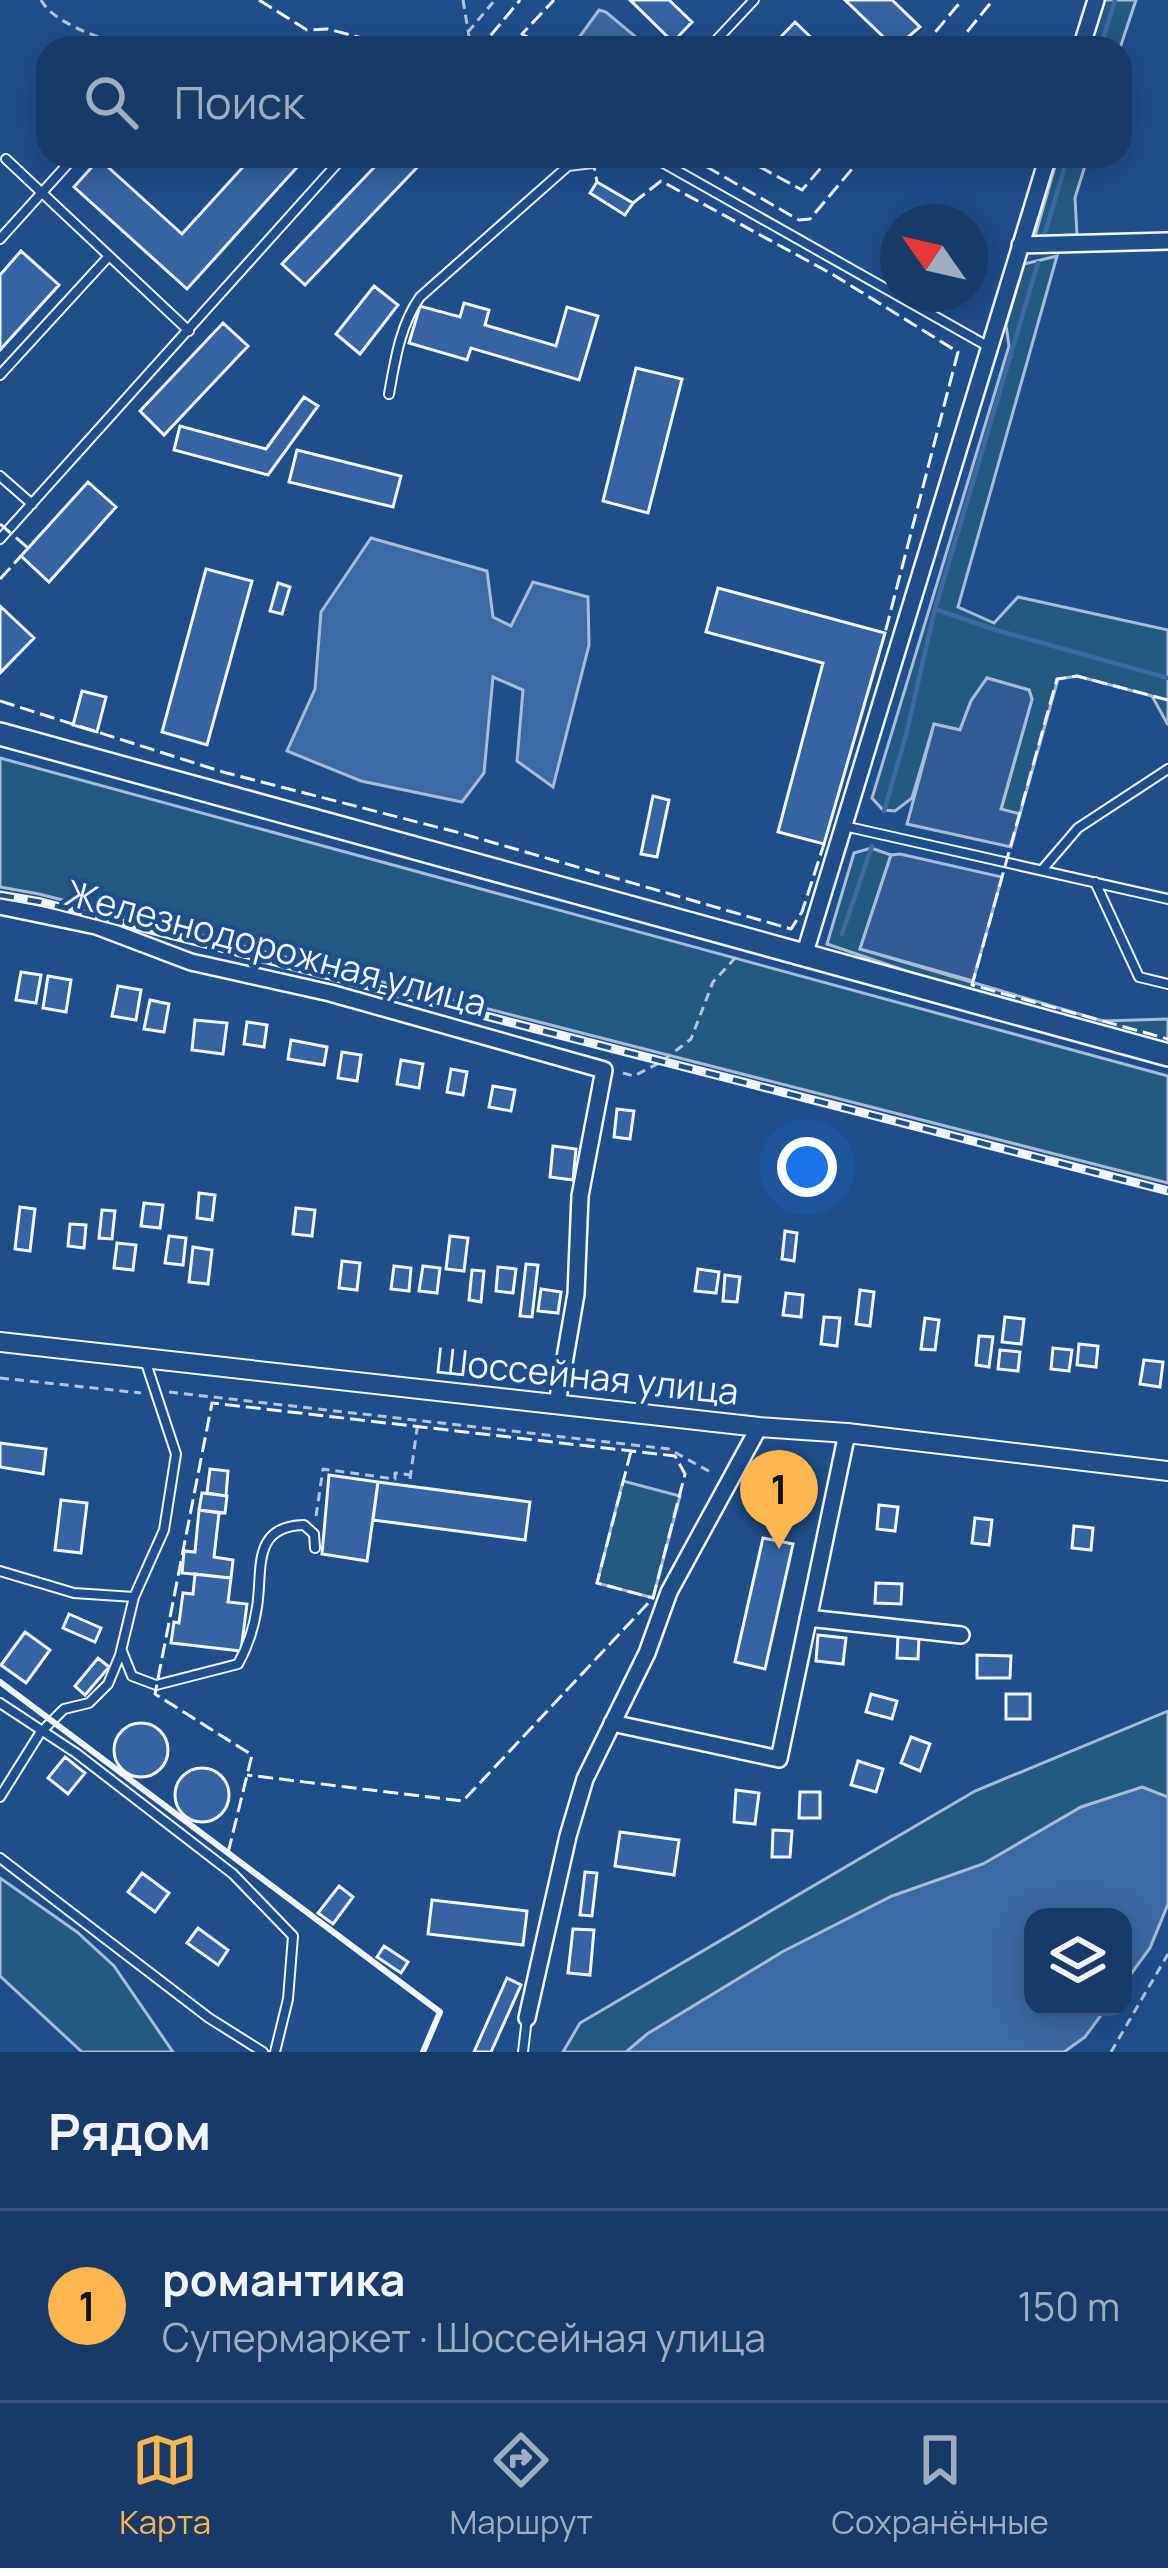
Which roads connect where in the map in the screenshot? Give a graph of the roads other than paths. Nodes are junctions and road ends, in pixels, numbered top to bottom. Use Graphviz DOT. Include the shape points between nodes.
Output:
graph roads {
  1 [pos="754,0"];
  2 [pos="1096,0"];
  3 [pos="720,36"];
  4 [pos="1085,36"];
  5 [pos="6,159"];
  6 [pos="64,168"];
  7 [pos="333,168"];
  8 [pos="566,168"];
  9 [pos="672,168"];
  10 [pos="1044,168"];
  11 [pos="41,193"];
  12 [pos="0,239"];
  13 [pos="1168,242"];
  14 [pos="1020,245"];
  15 [pos="109,256"];
  16 [pos="189,331"];
  17 [pos="990,348"];
  18 [pos="0,375"];
  19 [pos="388,394"];
  20 [pos="0,476"];
  21 [pos="32,504"];
  22 [pos="0,539"];
  23 [pos="0,734"];
  24 [pos="1168,769"];
  25 [pos="844,826"];
  26 [pos="1042,870"];
  27 [pos="1095,882"];
  28 [pos="1168,899"];
  29 [pos="0,906"];
  30 [pos="804,956"];
  31 [pos="1168,984"];
  32 [pos="1168,1055"];
  33 [pos="0,1342"];
  34 [pos="144,1359"];
  35 [pos="557,1404"];
  36 [pos="759,1427"];
  37 [pos="848,1433"];
  38 [pos="1168,1472"];
  39 [pos="315,1548"];
  40 [pos="0,1571"];
  41 [pos="134,1597"];
  42 [pos="808,1618"];
  43 [pos="961,1635"];
  44 [pos="122,1649"];
  45 [pos="0,1702"];
  46 [pos="612,1723"];
  47 [pos="40,1733"];
  48 [pos="0,1797"];
  49 [pos="0,1858"];
  50 [pos="527,2018"];
  51 [pos="263,2052"];
  52 [pos="275,2052"];
  53 [pos="523,2052"];
  1 -- 3 [label="lane"];
  2 -- 4 [label="street"];
  5 -- 11 [label="lane"];
  6 -- 11 [label="lane"];
  7 -- 16 [label="lane"];
  8 -- 19 [label="lane" via="420,297"];
  9 -- 17 [label="lane"];
  10 -- 14 [label="street"];
  11 -- 12 [label="lane"];
  11 -- 15 [label="lane"];
  13 -- 14 [label="street"];
  14 -- 17 [label="street"];
  15 -- 16 [label="lane"];
  15 -- 18 [label="lane"];
  16 -- 21 [label="lane"];
  17 -- 25 [label="street"];
  20 -- 21 [label="lane"];
  21 -- 22 [label="lane"];
  23 -- 30 [label="main road"];
  24 -- 26 [label="lane" via="1078,828"];
  25 -- 26 [label="lane"];
  25 -- 30 [label="street"];
  26 -- 27 [label="lane"];
  27 -- 28 [label="lane"];
  27 -- 31 [label="lane" via="1139,977"];
  29 -- 35 [label="street, Железнодорожная улица" via="604,1070 580,1196 576,1294"];
  30 -- 32 [label="main road"];
  33 -- 34 [label="street, Шоссейная улица"];
  34 -- 35 [label="street, Шоссейная улица"];
  34 -- 41 [label="lane" via="176,1454 164,1530"];
  35 -- 36 [label="street, Шоссейная улица"];
  36 -- 37 [label="street, Шоссейная улица"];
  36 -- 46 [label="street" via="670,1592"];
  37 -- 38 [label="street, Шоссейная улица"];
  37 -- 42 [label="street"];
  39 -- 44 [label="lane" via="304,1525 271,1536 238,1664 156,1685 132,1676"];
  40 -- 41 [label="lane" via="74,1593"];
  41 -- 44 [label="lane"];
  42 -- 43 [label="street"];
  42 -- 46 [label="street" via="779,1760"];
  44 -- 47 [label="lane" via="108,1684"];
  45 -- 47 [label="lane"];
  46 -- 50 [label="street" via="568,1836"];
  47 -- 48 [label="lane"];
  47 -- 52 [label="lane" via="232,1874 293,1936"];
  49 -- 51 [label="lane"];
  50 -- 53 [label="lane"];
}
